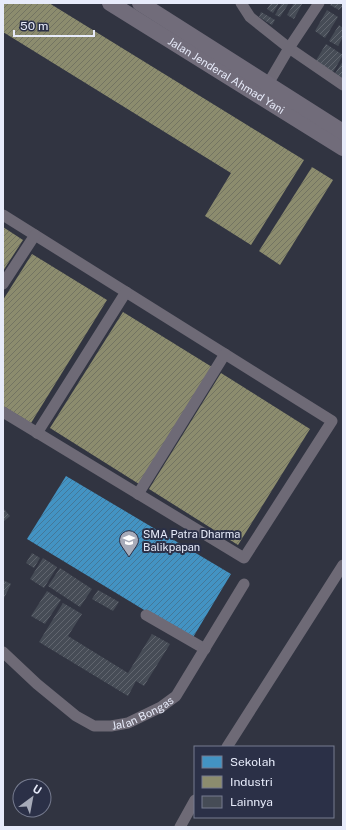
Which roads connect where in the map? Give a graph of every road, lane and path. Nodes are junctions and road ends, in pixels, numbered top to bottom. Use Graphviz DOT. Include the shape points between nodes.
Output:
graph roads {
  1 [pos="110,3"];
  2 [pos="140,3"];
  3 [pos="241,3"];
  4 [pos="319,3"];
  5 [pos="287,51"];
  6 [pos="343,85"];
  7 [pos="264,90"];
  8 [pos="298,111"];
  9 [pos="343,132"];
  10 [pos="343,148"];
  11 [pos="3,215"];
  12 [pos="35,235"];
  13 [pos="3,284"];
  14 [pos="126,292"];
  15 [pos="225,354"];
  16 [pos="3,412"];
  17 [pos="37,433"];
  18 [pos="138,494"];
  19 [pos="343,566"];
  20 [pos="244,584"];
  21 [pos="146,615"];
  22 [pos="205,649"];
  23 [pos="3,652"];
  24 [pos="228,746"];
  25 [pos="194,802"];
  26 [pos="180,827"];
  1 -- 7 [label="main road, Jalan Jenderal Ahmad Yani"];
  2 -- 7 [label="main road, Jalan Jenderal Ahmad Yani"];
  3 -- 5 [label="street" via="250,17"];
  4 -- 5 [label="street"];
  5 -- 6 [label="street"];
  5 -- 7 [label="street"];
  7 -- 8 [label="main road, Jalan Jenderal Ahmad Yani"];
  8 -- 9 [label="main road, Jalan Jenderal Ahmad Yani"];
  8 -- 10 [label="main road, Jalan Jenderal Ahmad Yani"];
  11 -- 12 [label="street"];
  12 -- 13 [label="street"];
  12 -- 14 [label="street"];
  14 -- 15 [label="street"];
  14 -- 17 [label="street"];
  15 -- 18 [label="street"];
  15 -- 18 [label="street" via="332,421 244,558"];
  16 -- 17 [label="street"];
  17 -- 18 [label="street"];
  19 -- 24 [label="street"];
  20 -- 22 [label="street, Jalan Bongas"];
  21 -- 22 [label="street"];
  22 -- 23 [label="street, Jalan Bongas" via="176,696 128,723 111,726 94,726 76,716"];
  25 -- 26 [label="street"];
}
